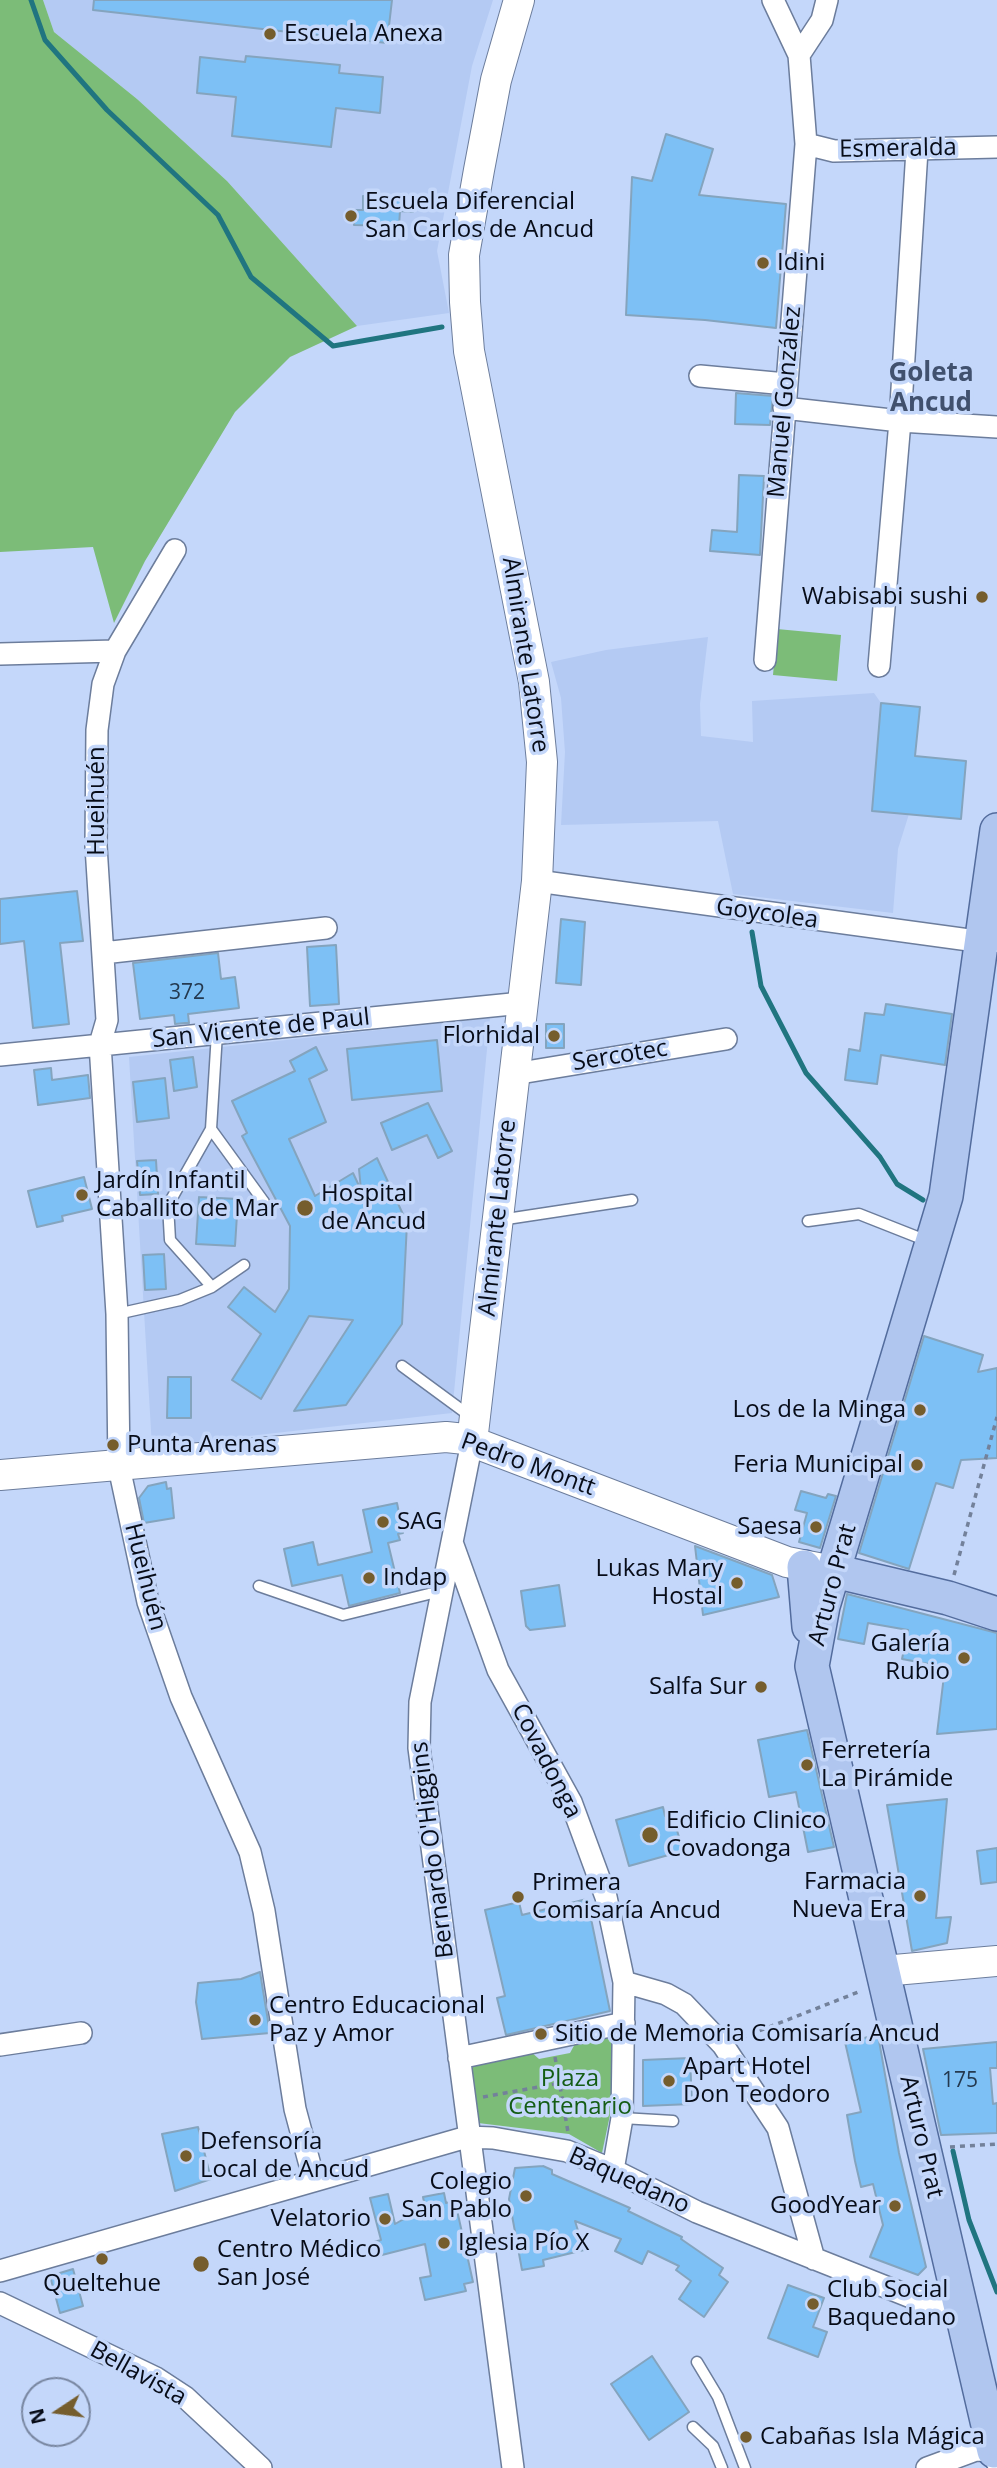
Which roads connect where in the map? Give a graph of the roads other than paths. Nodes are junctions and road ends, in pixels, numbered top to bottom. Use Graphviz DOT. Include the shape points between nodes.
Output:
graph roads {
  1 [pos="519,0"];
  2 [pos="773,0"];
  3 [pos="827,0"];
  4 [pos="799,55"];
  5 [pos="806,144"];
  6 [pos="997,147"];
  7 [pos="917,150"];
  8 [pos="701,376"];
  9 [pos="786,384"];
  10 [pos="784,408"];
  11 [pos="900,421"];
  12 [pos="997,427"];
  13 [pos="175,550"];
  14 [pos="115,651"];
  15 [pos="0,654"];
  16 [pos="765,660"];
  17 [pos="879,666"];
  18 [pos="997,830"];
  19 [pos="537,881"];
  20 [pos="326,929"];
  21 [pos="989,943"];
  22 [pos="103,953"];
  23 [pos="522,1003"];
  24 [pos="218,1033"];
  25 [pos="726,1039"];
  26 [pos="100,1044"];
  27 [pos="0,1055"];
  28 [pos="514,1074"];
  29 [pos="211,1129"];
  30 [pos="632,1200"];
  31 [pos="264,1202"];
  32 [pos="498,1220"];
  33 [pos="808,1221"];
  34 [pos="932,1243"];
  35 [pos="244,1265"];
  36 [pos="212,1287"];
  37 [pos="117,1314"];
  38 [pos="402,1366"];
  39 [pos="473,1431"];
  40 [pos="119,1466"];
  41 [pos="0,1475"];
  42 [pos="453,1545"];
  43 [pos="819,1569"];
  44 [pos="259,1586"];
  45 [pos="441,1591"];
  46 [pos="997,1614"];
  47 [pos="997,1961"];
  48 [pos="884,1977"];
  49 [pos="624,1982"];
  50 [pos="624,2023"];
  51 [pos="81,2033"];
  52 [pos="0,2045"];
  53 [pos="459,2058"];
  54 [pos="622,2118"];
  55 [pos="673,2121"];
  56 [pos="467,2137"];
  57 [pos="613,2170"];
  58 [pos="314,2180"];
  59 [pos="814,2259"];
  60 [pos="0,2271"];
  61 [pos="0,2303"];
  62 [pos="964,2318"];
  63 [pos="697,2362"];
  64 [pos="997,2397"];
  65 [pos="693,2427"];
  66 [pos="996,2453"];
  67 [pos="261,2468"];
  68 [pos="513,2468"];
  69 [pos="722,2468"];
  70 [pos="745,2468"];
  71 [pos="927,2468"];
  1 -- 19 [label="main road, Almirante Latorre" via="496,80 464,255 469,351 534,682 542,762"];
  2 -- 4 [label="street, Esmeralda"];
  3 -- 4 [label="street" via="822,20"];
  4 -- 5 [label="street, Esmeralda"];
  5 -- 7 [label="street, Esmeralda" via="834,151"];
  5 -- 9 [label="street, Manuel González"];
  6 -- 7 [label="street, Esmeralda"];
  7 -- 11 [label="street"];
  8 -- 9 [label="street"];
  9 -- 10 [label="street, Manuel González"];
  10 -- 11 [label="street"];
  10 -- 16 [label="street, Manuel González"];
  11 -- 12 [label="street"];
  11 -- 17 [label="street"];
  13 -- 14 [label="street, Hueihuén"];
  14 -- 15 [label="street"];
  14 -- 22 [label="street, Hueihuén" via="103,684 95,777"];
  18 -- 21 [label="main road, Arturo Prat"];
  19 -- 21 [label="street, Goycolea"];
  19 -- 23 [label="main road, Almirante Latorre"];
  20 -- 22 [label="street"];
  21 -- 34 [label="main road, Arturo Prat" via="946,1196"];
  22 -- 26 [label="street, Hueihuén" via="107,1020"];
  23 -- 24 [label="street, San Vicente de Paul"];
  23 -- 28 [label="main road, Almirante Latorre"];
  24 -- 26 [label="street, San Vicente de Paul"];
  24 -- 29 [label="lane"];
  25 -- 28 [label="street, Sercotec"];
  26 -- 27 [label="street, San Vicente de Paul"];
  26 -- 37 [label="street, Hueihuén"];
  28 -- 32 [label="main road, Almirante Latorre"];
  29 -- 31 [label="lane"];
  29 -- 36 [label="lane" via="168,1205 170,1240"];
  30 -- 32 [label="lane"];
  32 -- 39 [label="main road, Almirante Latorre"];
  33 -- 34 [label="lane" via="859,1214"];
  34 -- 43 [label="main road, Arturo Prat"];
  35 -- 36 [label="lane"];
  36 -- 37 [label="lane" via="180,1300"];
  37 -- 40 [label="street, Hueihuén"];
  38 -- 39 [label="lane"];
  39 -- 40 [label="main road, Pedro Montt"];
  39 -- 42 [label="street, Bernardo O'Higgins"];
  39 -- 43 [label="main road, Pedro Montt"];
  40 -- 41 [label="main road, Pedro Montt"];
  40 -- 58 [label="street, Hueihuén" via="148,1602 181,1697 250,1852 264,1911 295,2109"];
  42 -- 45 [label="street, Bernardo O'Higgins"];
  42 -- 49 [label="street, Covadonga" via="498,1670 571,1802 606,1897"];
  43 -- 46 [label="main road, Pedro Montt" via="948,1598"];
  43 -- 48 [label="main road, Arturo Prat" via="812,1666"];
  44 -- 45 [label="lane" via="344,1615"];
  45 -- 53 [label="street, Bernardo O'Higgins" via="420,1702 419,1748"];
  47 -- 48 [label="main road"];
  48 -- 62 [label="main road, Arturo Prat"];
  49 -- 50 [label="street, Covadonga"];
  49 -- 59 [label="street" via="684,2004 723,2045 778,2128"];
  50 -- 53 [label="street"];
  50 -- 54 [label="street, Covadonga"];
  51 -- 52 [label="street"];
  53 -- 56 [label="street, Bernardo O'Higgins"];
  54 -- 55 [label="lane"];
  54 -- 57 [label="street, Covadonga"];
  56 -- 57 [label="street, Baquedano" via="566,2151"];
  56 -- 58 [label="street, Baquedano"];
  56 -- 68 [label="street, Bernardo O'Higgins"];
  57 -- 59 [label="street, Baquedano" via="697,2212"];
  58 -- 60 [label="street, Baquedano"];
  59 -- 62 [label="street, Baquedano"];
  61 -- 67 [label="street, Bellavista" via="156,2378 185,2397"];
  62 -- 64 [label="main road" via="982,2335"];
  62 -- 66 [label="main road, Arturo Prat"];
  63 -- 70 [label="lane" via="719,2396"];
  65 -- 69 [label="lane" via="713,2446"];
  66 -- 71 [label="street" via="968,2451"];
}
